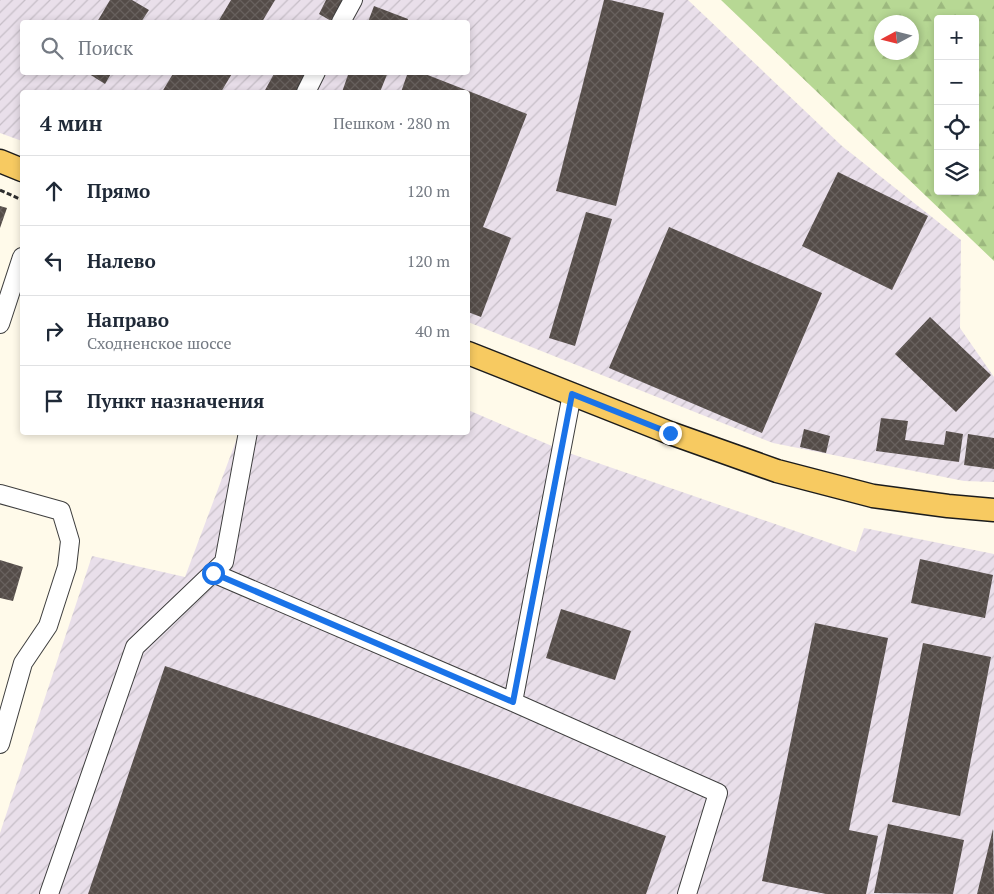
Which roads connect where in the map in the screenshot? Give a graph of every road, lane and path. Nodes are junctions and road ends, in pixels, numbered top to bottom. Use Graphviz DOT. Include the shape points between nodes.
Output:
graph roads {
  1 [pos="353,0"];
  2 [pos="342,20"];
  3 [pos="314,75"];
  4 [pos="307,90"];
  5 [pos="0,161"];
  6 [pos="20,169"];
  7 [pos="0,190"];
  8 [pos="20,199"];
  9 [pos="20,263"];
  10 [pos="0,324"];
  11 [pos="470,354"];
  12 [pos="572,394"];
  13 [pos="247,435"];
  14 [pos="0,494"];
  15 [pos="994,510"];
  16 [pos="213,573"];
  17 [pos="513,702"];
  18 [pos="0,744"];
  19 [pos="49,894"];
  20 [pos="687,894"];
  1 -- 2 [label="lane"];
  3 -- 4 [label="lane"];
  5 -- 6 [label="main road"];
  7 -- 8 [label="path"];
  9 -- 10 [label="lane"];
  11 -- 12 [label="main road"];
  12 -- 15 [label="main road" via="777,471 872,496"];
  12 -- 17 [label="lane"];
  13 -- 16 [label="lane" via="224,562"];
  14 -- 18 [label="lane" via="61,511 70,541 67,567 48,626 23,663"];
  16 -- 17 [label="lane"];
  16 -- 19 [label="lane" via="135,647"];
  17 -- 20 [label="lane" via="718,794"];
}
